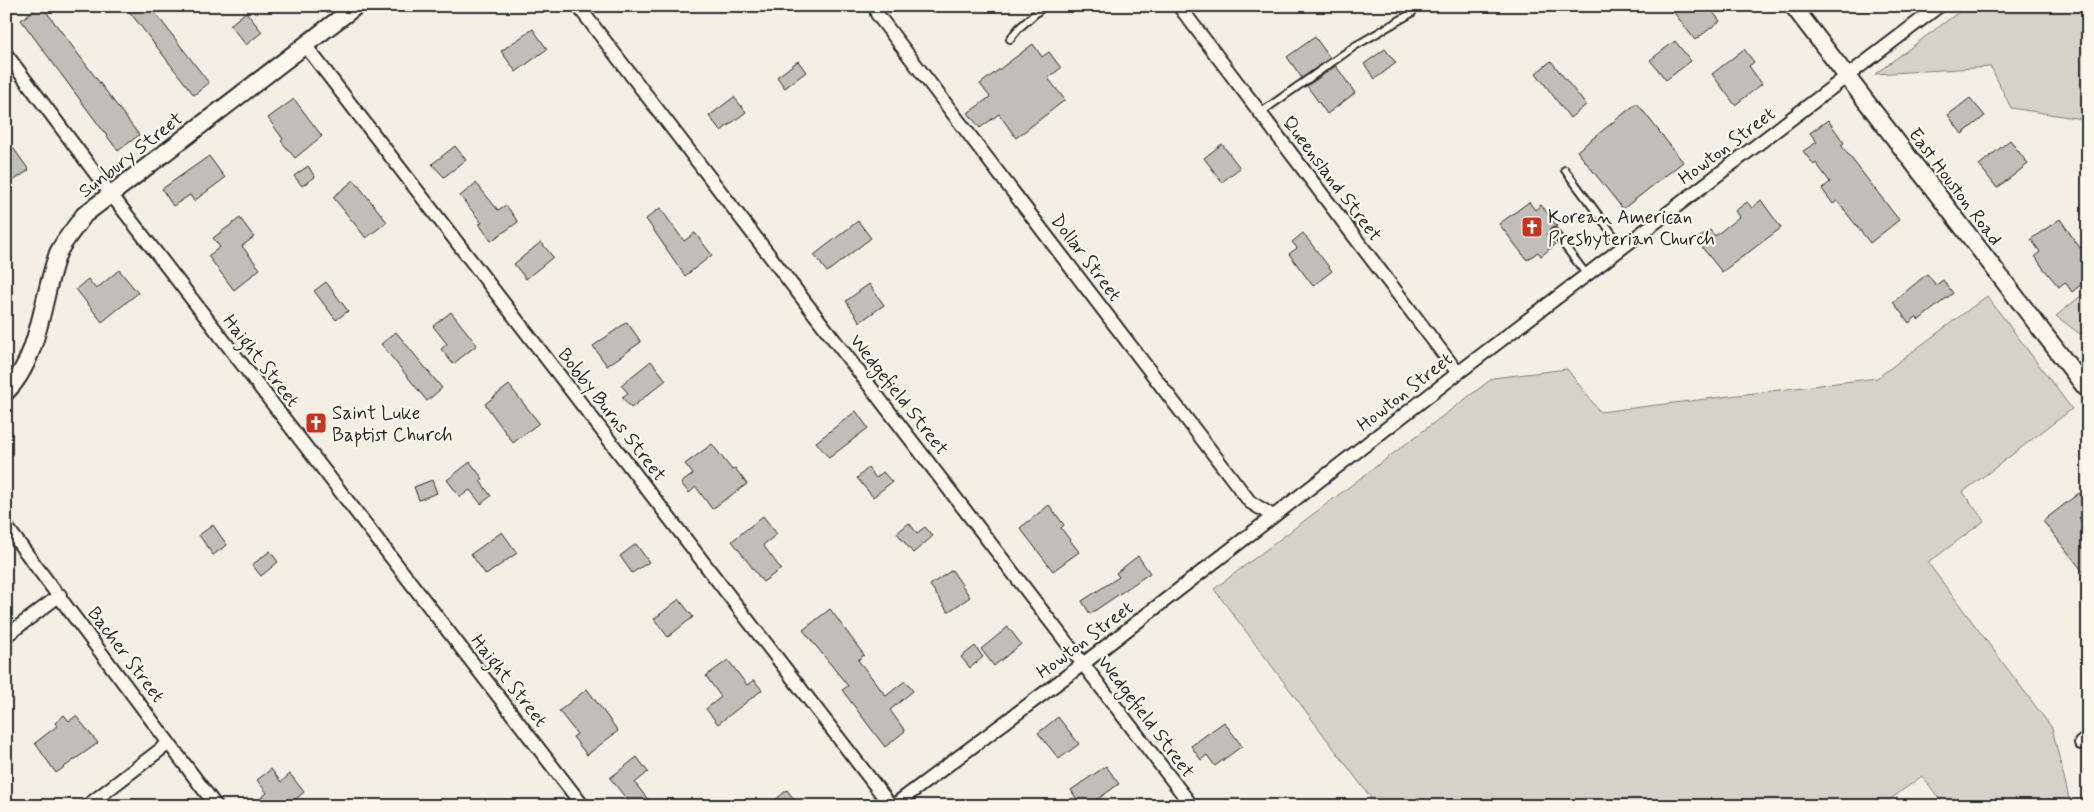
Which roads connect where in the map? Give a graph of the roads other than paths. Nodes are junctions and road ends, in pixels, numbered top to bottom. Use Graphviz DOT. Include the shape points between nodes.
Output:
graph roads {
  1 [pos="356,6"];
  2 [pos="578,6"];
  3 [pos="1044,6"];
  4 [pos="1179,6"];
  5 [pos="1793,6"];
  6 [pos="1939,6"];
  7 [pos="1412,13"];
  8 [pos="878,14"];
  9 [pos="1010,39"];
  10 [pos="305,45"];
  11 [pos="6,54"];
  12 [pos="1847,76"];
  13 [pos="1260,113"];
  14 [pos="1565,170"];
  15 [pos="110,193"];
  16 [pos="1554,232"];
  17 [pos="1623,248"];
  18 [pos="1587,274"];
  19 [pos="1458,373"];
  20 [pos="2088,391"];
  21 [pos="6,392"];
  22 [pos="1273,516"];
  23 [pos="6,526"];
  24 [pos="60,595"];
  25 [pos="6,636"];
  26 [pos="1084,664"];
  27 [pos="169,743"];
  28 [pos="87,806"];
  29 [pos="216,806"];
  30 [pos="584,806"];
  31 [pos="892,806"];
  32 [pos="1192,806"];
  1 -- 10 [label="street, Sunbury Street"];
  2 -- 26 [label="street, Wedgefield Street"];
  3 -- 9 [label="lane"];
  4 -- 13 [label="street, Queensland Street"];
  5 -- 12 [label="street, East Houston Road"];
  6 -- 12 [label="street, Howton Street"];
  7 -- 13 [label="lane" via="1355,46"];
  8 -- 22 [label="street, Dollar Street" via="1250,502"];
  10 -- 15 [label="street, Sunbury Street"];
  10 -- 31 [label="street, Bobby Burns Street"];
  11 -- 15 [label="street, Haight Street"];
  12 -- 17 [label="street, Howton Street"];
  12 -- 20 [label="street, East Houston Road"];
  13 -- 19 [label="street, Queensland Street"];
  14 -- 17 [label="lane"];
  15 -- 21 [label="street, Sunbury Street" via="84,215 59,252 31,349 14,384"];
  15 -- 30 [label="street, Haight Street"];
  16 -- 18 [label="lane"];
  17 -- 18 [label="street, Howton Street"];
  18 -- 19 [label="street, Howton Street"];
  19 -- 22 [label="street, Howton Street"];
  22 -- 26 [label="street, Howton Street"];
  23 -- 24 [label="street, Bacher Street"];
  24 -- 25 [label="street"];
  24 -- 27 [label="street, Bacher Street"];
  26 -- 31 [label="street, Howton Street"];
  26 -- 32 [label="street, Wedgefield Street"];
  27 -- 28 [label="street"];
  27 -- 29 [label="street, Bacher Street"];
}
